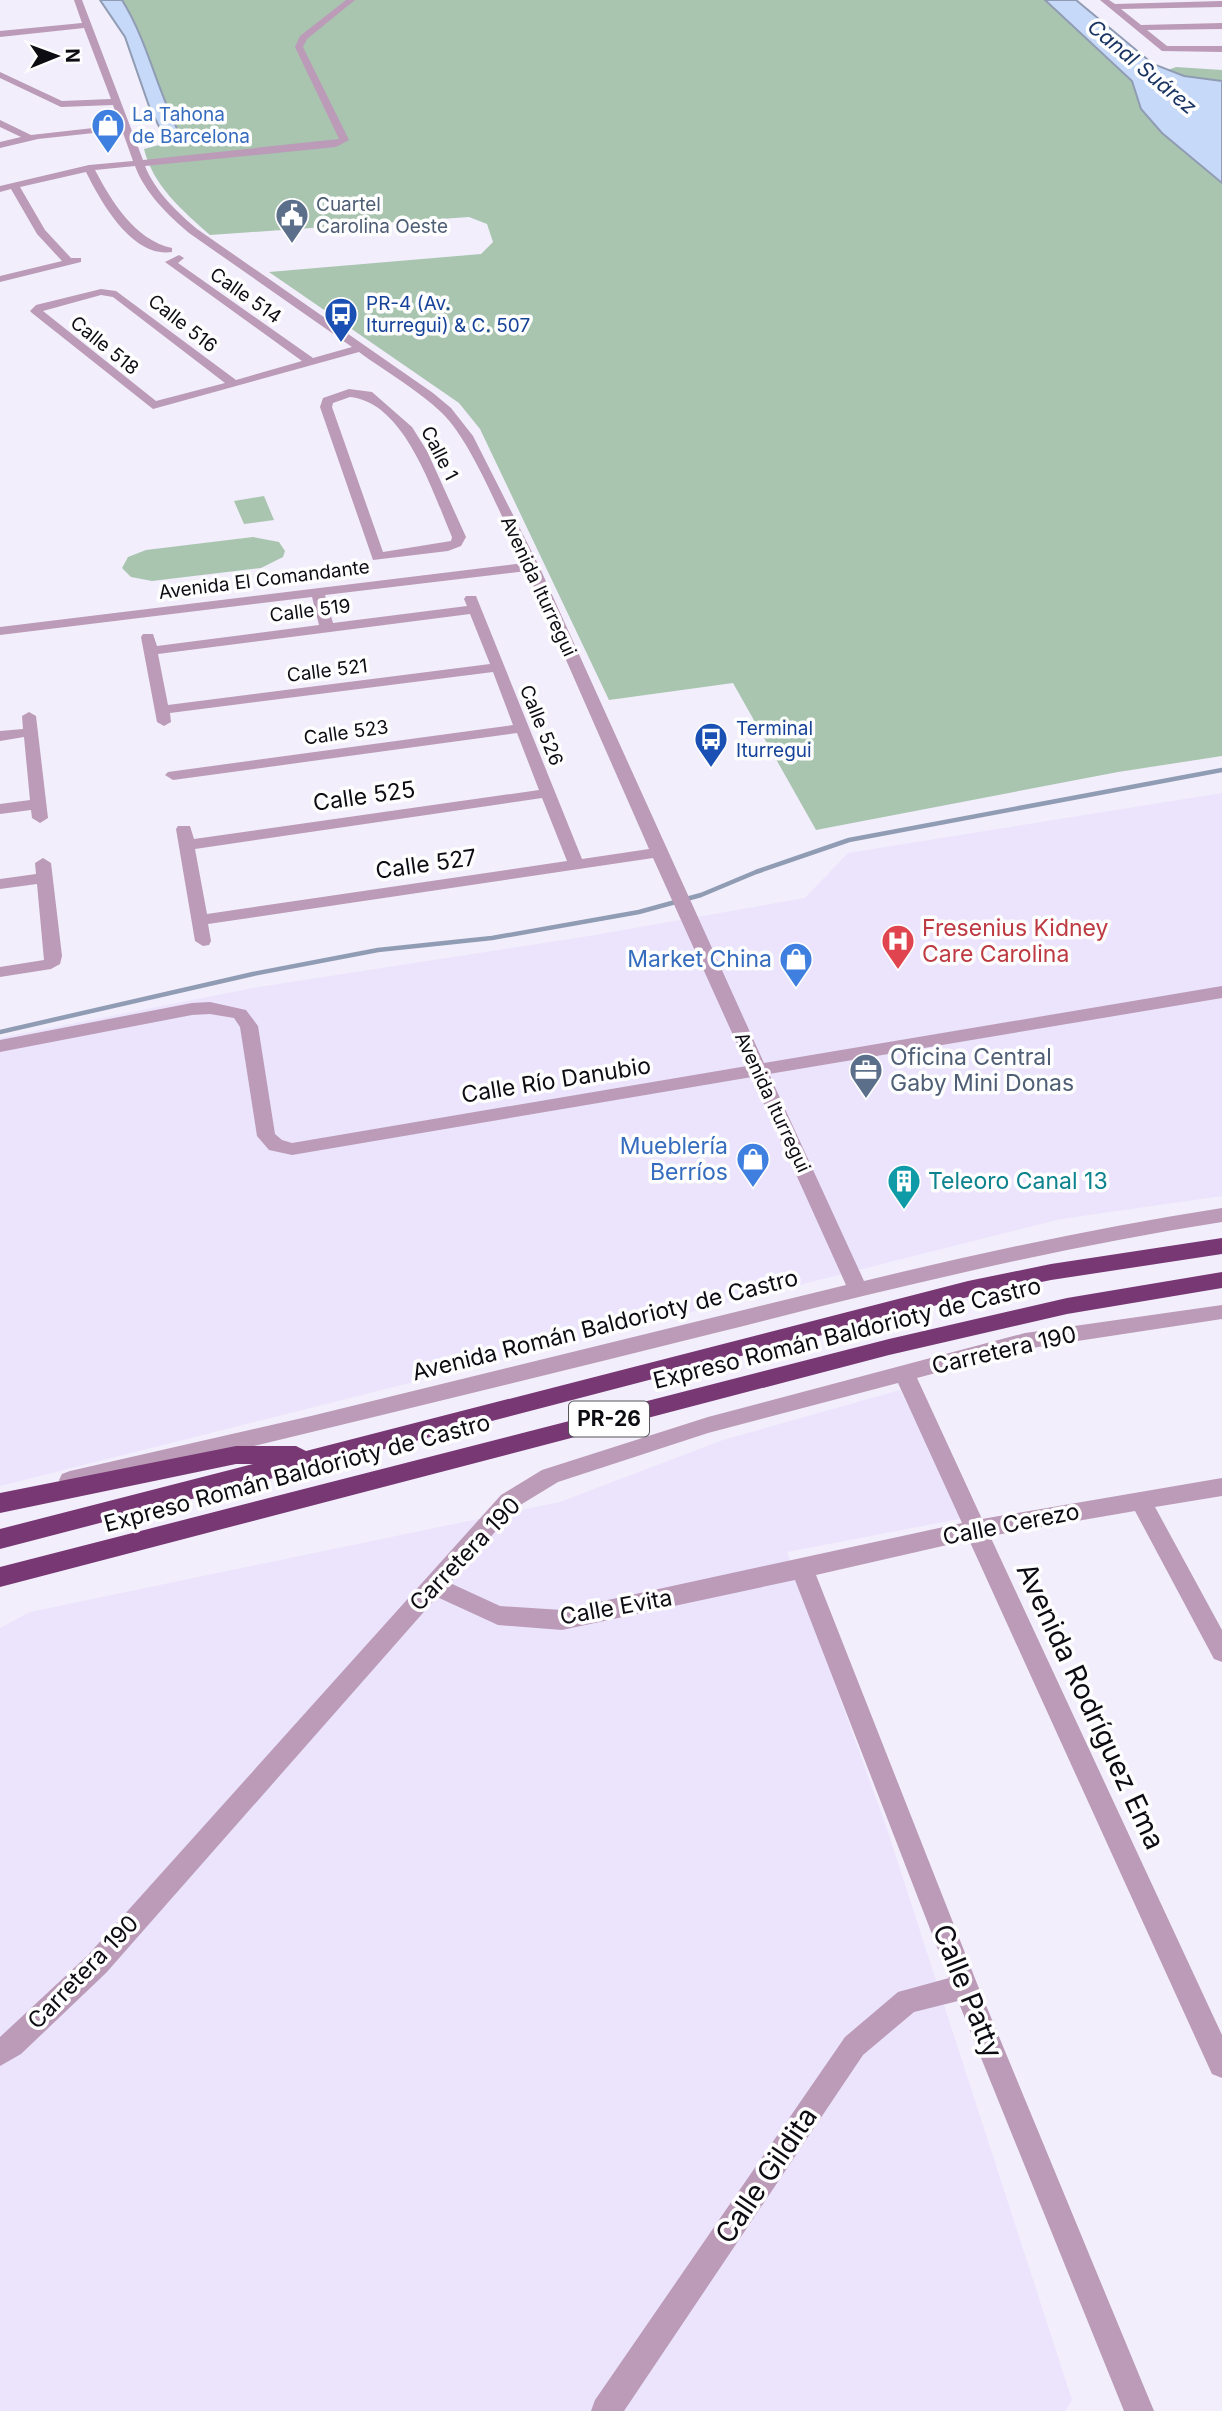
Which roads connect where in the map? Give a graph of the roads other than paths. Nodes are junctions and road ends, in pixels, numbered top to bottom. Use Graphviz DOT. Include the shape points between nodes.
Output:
graph roads {
  1 [pos="78,0"];
  2 [pos="351,0"];
  3 [pos="1104,0"];
  4 [pos="1222,4"];
  5 [pos="1112,7"];
  6 [pos="89,25"];
  7 [pos="1222,26"];
  8 [pos="1138,28"];
  9 [pos="0,34"];
  10 [pos="1222,49"];
  11 [pos="0,75"];
  12 [pos="116,102"];
  13 [pos="0,123"];
  14 [pos="125,127"];
  15 [pos="30,138"];
  16 [pos="0,145"];
  17 [pos="139,162"];
  18 [pos="89,168"];
  19 [pos="14,185"];
  20 [pos="0,189"];
  21 [pos="168,250"];
  22 [pos="179,258"];
  23 [pos="0,279"];
  24 [pos="110,292"];
  25 [pos="362,348"];
  26 [pos="311,362"];
  27 [pos="234,384"];
  28 [pos="377,557"];
  29 [pos="533,566"];
  30 [pos="382,585"];
  31 [pos="317,592"];
  32 [pos="473,604"];
  33 [pos="327,628"];
  34 [pos="0,631"];
  35 [pos="498,667"];
  36 [pos="163,717"];
  37 [pos="523,728"];
  38 [pos="0,736"];
  39 [pos="173,775"];
  40 [pos="548,793"];
  41 [pos="0,809"];
  42 [pos="659,852"];
  43 [pos="577,866"];
  44 [pos="44,870"];
  45 [pos="0,884"];
  46 [pos="677,891"];
  47 [pos="200,920"];
  48 [pos="693,926"];
  49 [pos="203,941"];
  50 [pos="0,972"];
  51 [pos="1222,992"];
  52 [pos="0,1046"];
  53 [pos="758,1071"];
  54 [pos="1222,1215"];
  55 [pos="1222,1246"];
  56 [pos="1222,1280"];
  57 [pos="858,1289"];
  58 [pos="1222,1312"];
  59 [pos="904,1373"];
  60 [pos="333,1454"];
  61 [pos="1222,1487"];
  62 [pos="1140,1500"];
  63 [pos="3,1503"];
  64 [pos="977,1529"];
  65 [pos="0,1539"];
  66 [pos="802,1569"];
  67 [pos="0,1577"];
  68 [pos="433,1585"];
  69 [pos="1222,1652"];
  70 [pos="965,1986"];
  71 [pos="0,2053"];
  72 [pos="1222,2065"];
  73 [pos="606,2411"];
  74 [pos="1139,2411"];
  1 -- 6 [label="street, Avenida Iturregui"];
  2 -- 17 [label="street" via="303,38 299,47 344,140"];
  3 -- 5 [label="street"];
  4 -- 5 [label="street"];
  5 -- 8 [label="street"];
  6 -- 9 [label="street"];
  6 -- 12 [label="street, Avenida Iturregui"];
  7 -- 8 [label="street"];
  8 -- 10 [label="street" via="1165,49"];
  11 -- 12 [label="street" via="61,104"];
  12 -- 14 [label="street, Avenida Iturregui"];
  13 -- 15 [label="street"];
  14 -- 15 [label="street"];
  14 -- 17 [label="street, Avenida Iturregui"];
  15 -- 16 [label="street"];
  17 -- 18 [label="street"];
  17 -- 25 [label="street, Avenida Iturregui" via="153,190 193,231"];
  18 -- 19 [label="street"];
  18 -- 21 [label="street" via="119,216 152,249"];
  19 -- 20 [label="street"];
  19 -- 23 [label="street" via="41,232 73,260"];
  22 -- 26 [label="street, Calle 514" via="170,262"];
  24 -- 27 [label="street, Calle 516"];
  24 -- 27 [label="street, Calle 518" via="36,311 153,405"];
  25 -- 26 [label="street"];
  25 -- 29 [label="street, Avenida Iturregui" via="429,396 461,428"];
  26 -- 27 [label="street"];
  28 -- 28 [label="street, Calle 1" via="326,407 327,401 349,393 368,395 408,430 459,537 448,548"];
  28 -- 30 [label="street, Calle 1"];
  29 -- 30 [label="street, Avenida El Comandante"];
  29 -- 42 [label="street, Avenida Iturregui"];
  30 -- 31 [label="street, Avenida El Comandante"];
  31 -- 33 [label="street"];
  31 -- 34 [label="street, Avenida El Comandante"];
  32 -- 33 [label="street, Calle 519"];
  32 -- 35 [label="street, Calle 526"];
  33 -- 36 [label="street, Calle 519" via="149,644"];
  35 -- 36 [label="street, Calle 521"];
  35 -- 37 [label="street, Calle 526"];
  37 -- 39 [label="street, Calle 523"];
  37 -- 40 [label="street, Calle 526"];
  38 -- 41 [label="street" via="30,724 39,811"];
  40 -- 43 [label="street, Calle 526"];
  40 -- 47 [label="street, Calle 525" via="185,837"];
  42 -- 43 [label="street, Calle 527"];
  42 -- 46 [label="street, Avenida Iturregui"];
  43 -- 47 [label="street, Calle 527"];
  44 -- 45 [label="street"];
  44 -- 50 [label="street" via="51,964"];
  46 -- 48 [label="street, Avenida Iturregui"];
  47 -- 49 [label="street"];
  48 -- 53 [label="street, Avenida Iturregui"];
  51 -- 53 [label="street, Calle Río Danubio"];
  52 -- 53 [label="street, Calle Río Danubio" via="192,1009 210,1007 240,1014 249,1026 266,1136 276,1145 292,1149"];
  53 -- 57 [label="street, Avenida Iturregui"];
  54 -- 57 [label="street, Avenida Román Baldorioty de Castro" via="1079,1238"];
  55 -- 60 [label="highway, Expreso Román Baldorioty de Castro / PR-26" via="1051,1272 956,1292"];
  56 -- 67 [label="highway, Expreso Román Baldorioty de Castro / PR-26" via="1068,1306 901,1344"];
  57 -- 63 [label="street, Avenida Román Baldorioty de Castro" via="262,1437 48,1485"];
  58 -- 59 [label="street, Carretera 190" via="1025,1341"];
  59 -- 64 [label="street, Avenida Rodríguez Ema"];
  59 -- 68 [label="street, Carretera 190" via="708,1425 550,1476 509,1501"];
  60 -- 63 [label="highway" via="236,1455"];
  60 -- 65 [label="highway, Expreso Román Baldorioty de Castro / PR-26"];
  61 -- 62 [label="street, Calle Cerezo"];
  62 -- 64 [label="street, Calle Cerezo"];
  62 -- 69 [label="street"];
  64 -- 66 [label="street, Calle Cerezo"];
  64 -- 72 [label="street, Avenida Rodríguez Ema"];
  66 -- 68 [label="street, Calle Evita" via="562,1619 498,1615"];
  66 -- 70 [label="street, Calle Patty"];
  68 -- 71 [label="street, Carretera 190" via="97,1964"];
  70 -- 73 [label="street, Calle Gildita" via="907,2001 854,2046"];
  70 -- 74 [label="street, Calle Patty"];
}
